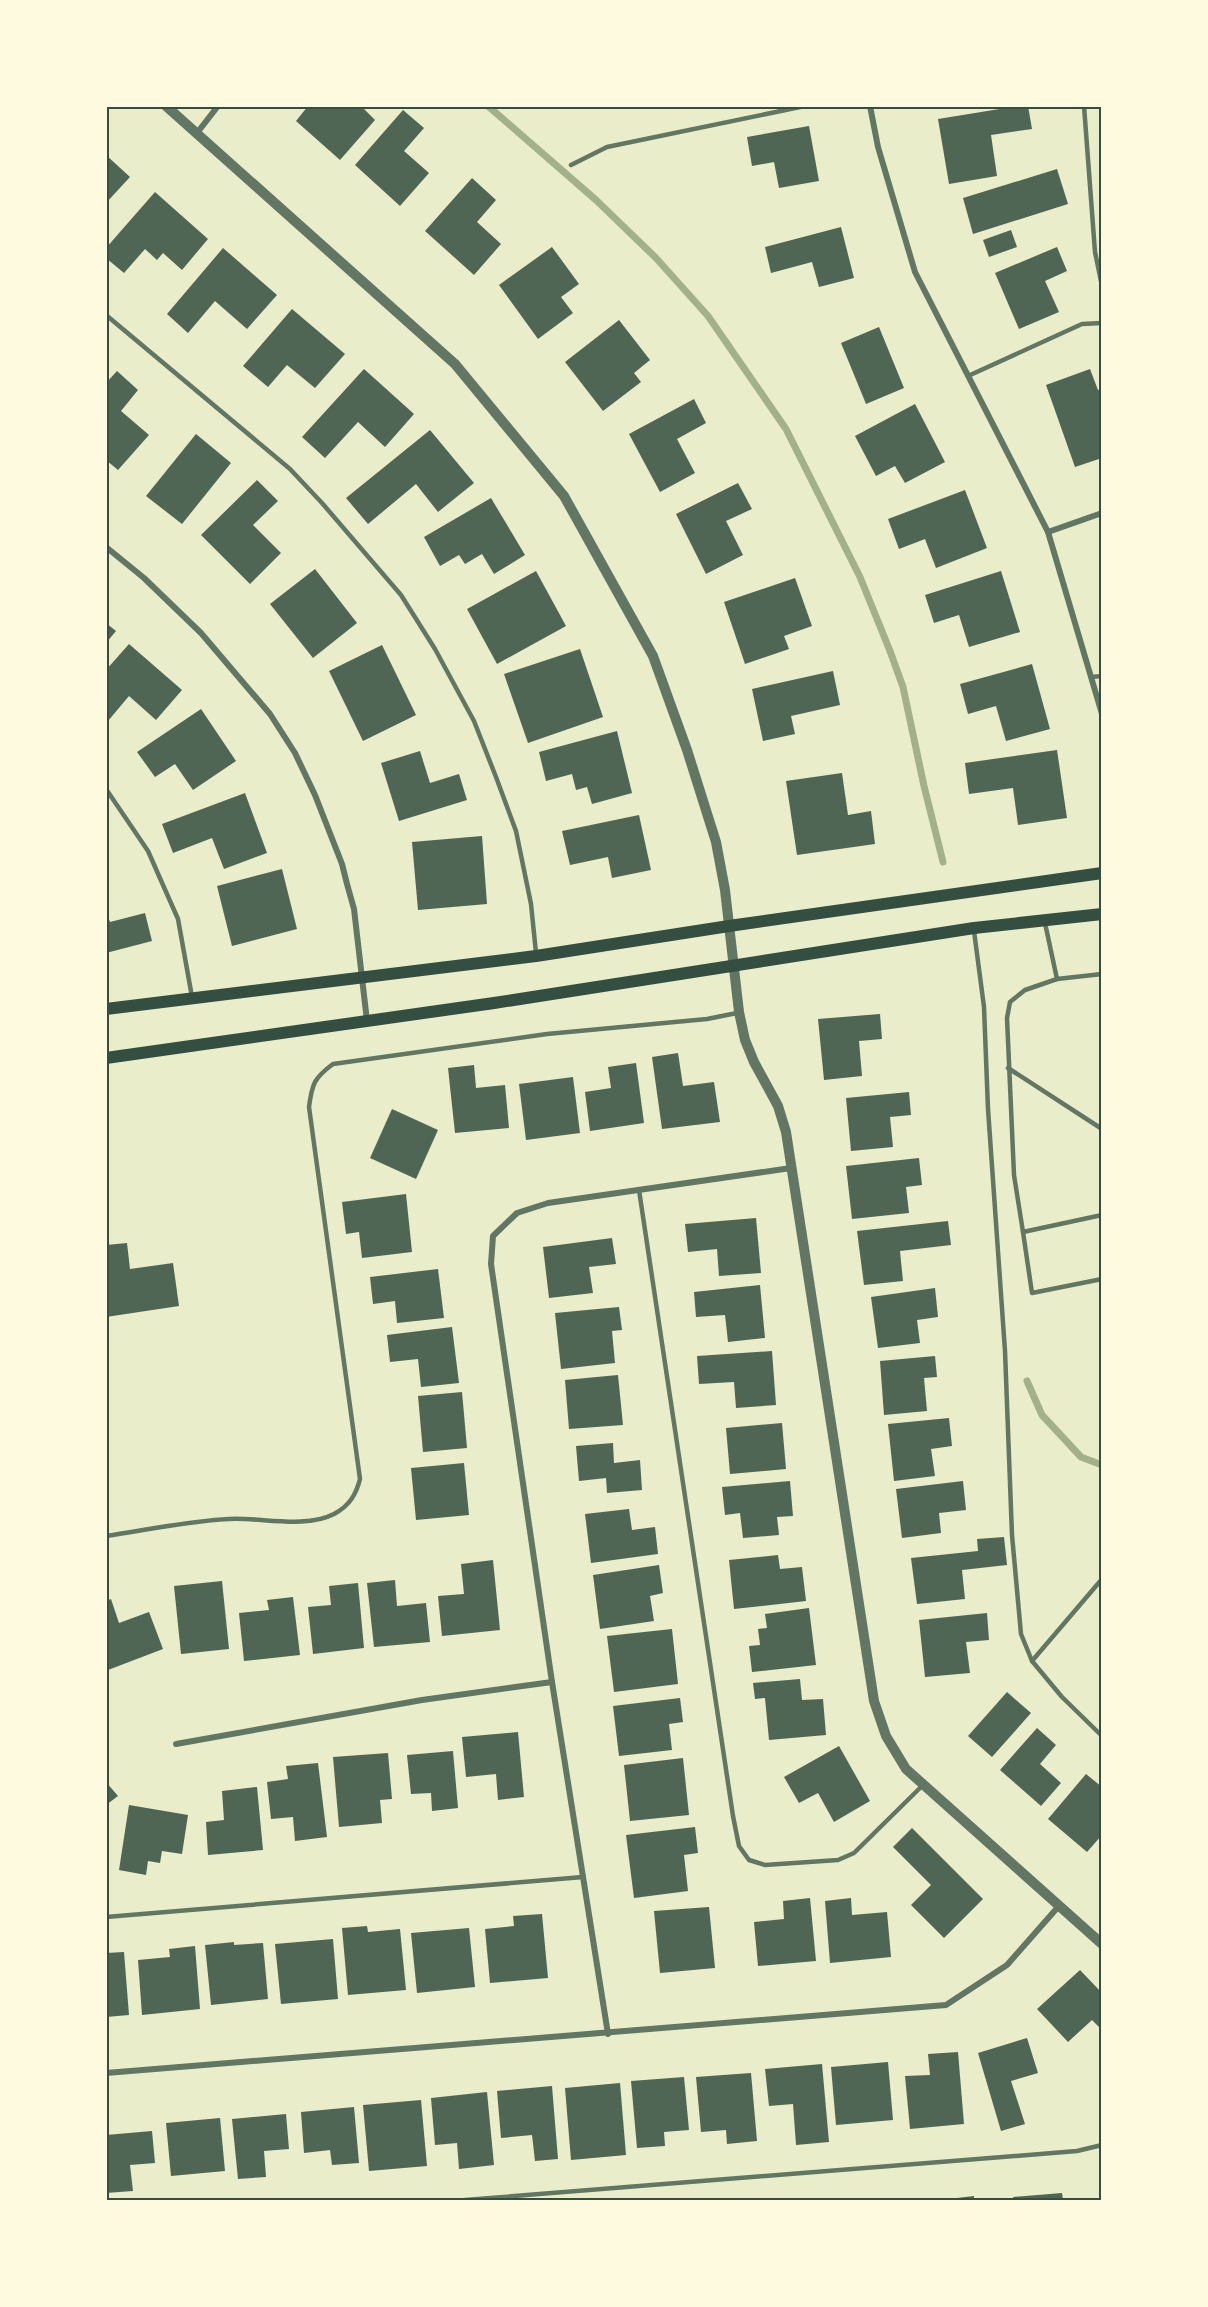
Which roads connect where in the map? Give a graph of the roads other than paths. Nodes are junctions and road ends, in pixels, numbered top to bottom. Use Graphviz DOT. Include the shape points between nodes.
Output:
graph roads {
  1 [pos="166,106"];
  2 [pos="218,106"];
  3 [pos="805,106"];
  4 [pos="870,106"];
  5 [pos="1084,106"];
  6 [pos="197,133"];
  7 [pos="571,165"];
  8 [pos="1101,286"];
  9 [pos="106,315"];
  10 [pos="1101,323"];
  11 [pos="968,376"];
  12 [pos="1101,513"];
  13 [pos="1048,532"];
  14 [pos="106,547"];
  15 [pos="1101,675"];
  16 [pos="1091,677"];
  17 [pos="1101,714"];
  18 [pos="106,789"];
  19 [pos="1101,873"];
  20 [pos="1101,914"];
  21 [pos="1044,921"];
  22 [pos="729,926"];
  23 [pos="974,928"];
  24 [pos="536,956"];
  25 [pos="733,966"];
  26 [pos="1101,974"];
  27 [pos="362,979"];
  28 [pos="1057,979"];
  29 [pos="192,997"];
  30 [pos="106,1009"];
  31 [pos="739,1012"];
  32 [pos="367,1022"];
  33 [pos="106,1058"];
  34 [pos="1008,1068"];
  35 [pos="1101,1129"];
  36 [pos="791,1168"];
  37 [pos="639,1190"];
  38 [pos="1101,1215"];
  39 [pos="1023,1232"];
  40 [pos="1101,1279"];
  41 [pos="106,1536"];
  42 [pos="1101,1580"];
  43 [pos="1032,1661"];
  44 [pos="552,1682"];
  45 [pos="1101,1736"];
  46 [pos="176,1744"];
  47 [pos="923,1785"];
  48 [pos="583,1877"];
  49 [pos="1058,1907"];
  50 [pos="106,1917"];
  51 [pos="1101,1944"];
  52 [pos="608,2034"];
  53 [pos="106,2073"];
  54 [pos="1101,2145"];
  55 [pos="465,2200"];
  1 -- 6 [label="street"];
  2 -- 6 [label="street"];
  3 -- 7 [label="lane" via="607,147"];
  4 -- 11 [label="street" via="878,147 915,272"];
  5 -- 8 [label="lane"];
  6 -- 22 [label="street" via="455,363 564,496 653,656 716,842"];
  9 -- 24 [label="lane" via="290,469 401,595 474,721 516,831 531,904"];
  10 -- 11 [label="lane" via="1082,324"];
  11 -- 13 [label="street"];
  12 -- 13 [label="street"];
  13 -- 16 [label="street"];
  14 -- 27 [label="street" via="201,633 270,714 295,753 342,864 354,909"];
  15 -- 16 [label="lane"];
  16 -- 17 [label="street"];
  18 -- 29 [label="lane" via="148,851 178,919"];
  19 -- 22 [label="main road"];
  20 -- 21 [label="main road"];
  21 -- 23 [label="main road"];
  21 -- 28 [label="lane"];
  22 -- 24 [label="main road"];
  22 -- 25 [label="street"];
  23 -- 25 [label="main road"];
  23 -- 43 [label="lane" via="984,1007 1016,1594 1022,1635"];
  24 -- 27 [label="main road"];
  25 -- 31 [label="street"];
  25 -- 32 [label="main road"];
  26 -- 28 [label="lane"];
  27 -- 29 [label="main road"];
  27 -- 32 [label="street"];
  28 -- 34 [label="lane" via="1025,990 1010,1002"];
  29 -- 30 [label="main road"];
  31 -- 36 [label="street" via="754,1062 778,1106"];
  31 -- 41 [label="lane" via="333,1064 318,1076 309,1107 360,1479 356,1492 350,1503 333,1515 310,1521 229,1519"];
  32 -- 33 [label="main road"];
  34 -- 35 [label="lane"];
  34 -- 39 [label="lane" via="1014,1175"];
  36 -- 37 [label="street"];
  36 -- 47 [label="street" via="874,1701 886,1736 906,1769"];
  37 -- 44 [label="street" via="548,1203 517,1213 493,1236 491,1264"];
  37 -- 47 [label="lane" via="739,1846 749,1860 765,1865 838,1860 854,1853"];
  38 -- 39 [label="lane"];
  39 -- 40 [label="lane" via="1032,1293"];
  42 -- 43 [label="lane"];
  43 -- 45 [label="lane"];
  44 -- 46 [label="street" via="422,1700"];
  44 -- 48 [label="street"];
  47 -- 49 [label="street"];
  48 -- 50 [label="lane"];
  48 -- 52 [label="street"];
  49 -- 51 [label="street"];
  49 -- 52 [label="street" via="1007,1965 946,2005"];
  52 -- 53 [label="street"];
  54 -- 55 [label="lane" via="1077,2151"];
}
